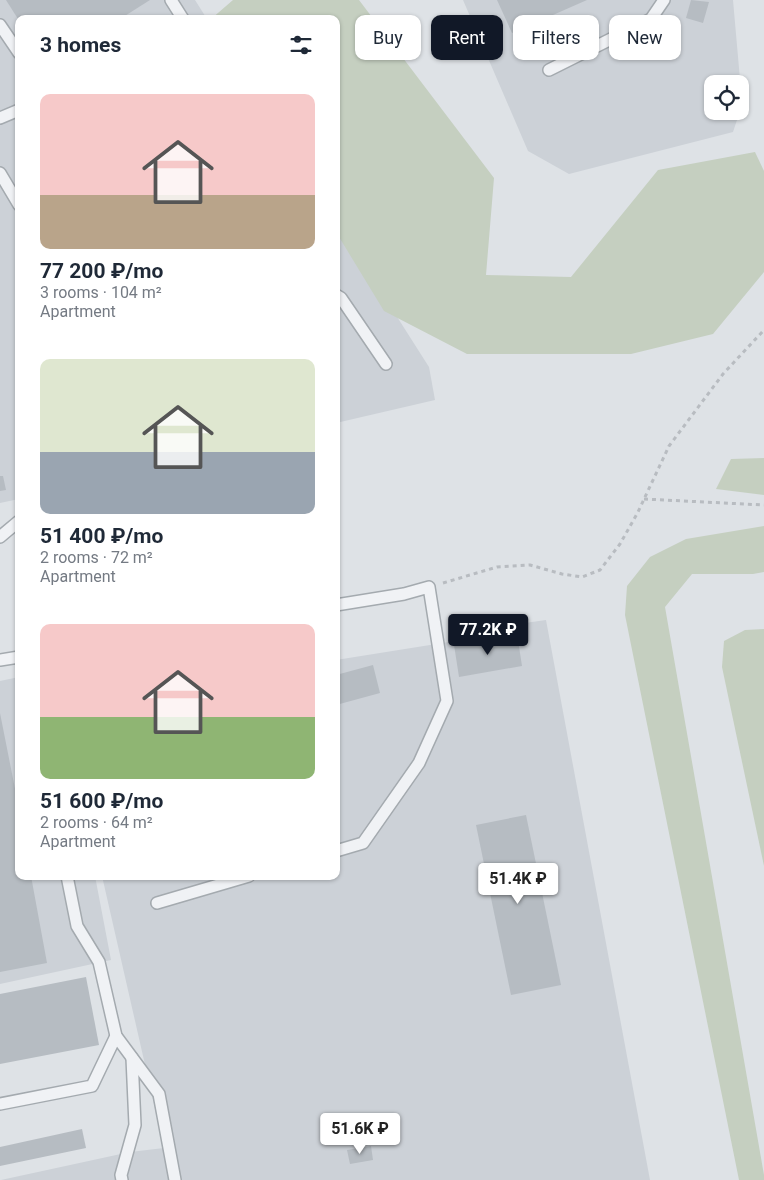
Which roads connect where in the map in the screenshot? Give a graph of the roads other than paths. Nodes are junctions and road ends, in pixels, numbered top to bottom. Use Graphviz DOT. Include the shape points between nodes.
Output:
graph roads {
  1 [pos="171,0"];
  2 [pos="664,0"];
  3 [pos="180,15"];
  4 [pos="0,25"];
  5 [pos="15,47"];
  6 [pos="549,70"];
  7 [pos="15,112"];
  8 [pos="0,118"];
  9 [pos="0,173"];
  10 [pos="15,198"];
  11 [pos="340,297"];
  12 [pos="386,364"];
  13 [pos="15,525"];
  14 [pos="0,538"];
  15 [pos="340,604"];
  16 [pos="15,658"];
  17 [pos="0,660"];
  18 [pos="340,850"];
  19 [pos="68,880"];
  20 [pos="235,880"];
  21 [pos="157,903"];
  22 [pos="116,1036"];
  23 [pos="132,1058"];
  24 [pos="0,1104"];
  25 [pos="122,1180"];
  26 [pos="174,1180"];
  1 -- 3 [label="lane"];
  2 -- 6 [label="lane" via="651,19"];
  4 -- 5 [label="lane"];
  7 -- 8 [label="lane"];
  9 -- 10 [label="lane"];
  11 -- 12 [label="lane"];
  13 -- 14 [label="lane"];
  15 -- 18 [label="lane" via="429,587 447,700 418,763 363,843"];
  16 -- 17 [label="lane"];
  19 -- 22 [label="lane" via="77,926 99,962"];
  20 -- 21 [label="lane"];
  22 -- 23 [label="lane"];
  22 -- 24 [label="lane" via="92,1086"];
  23 -- 25 [label="lane" via="135,1125"];
  23 -- 26 [label="lane" via="158,1094"];
}
